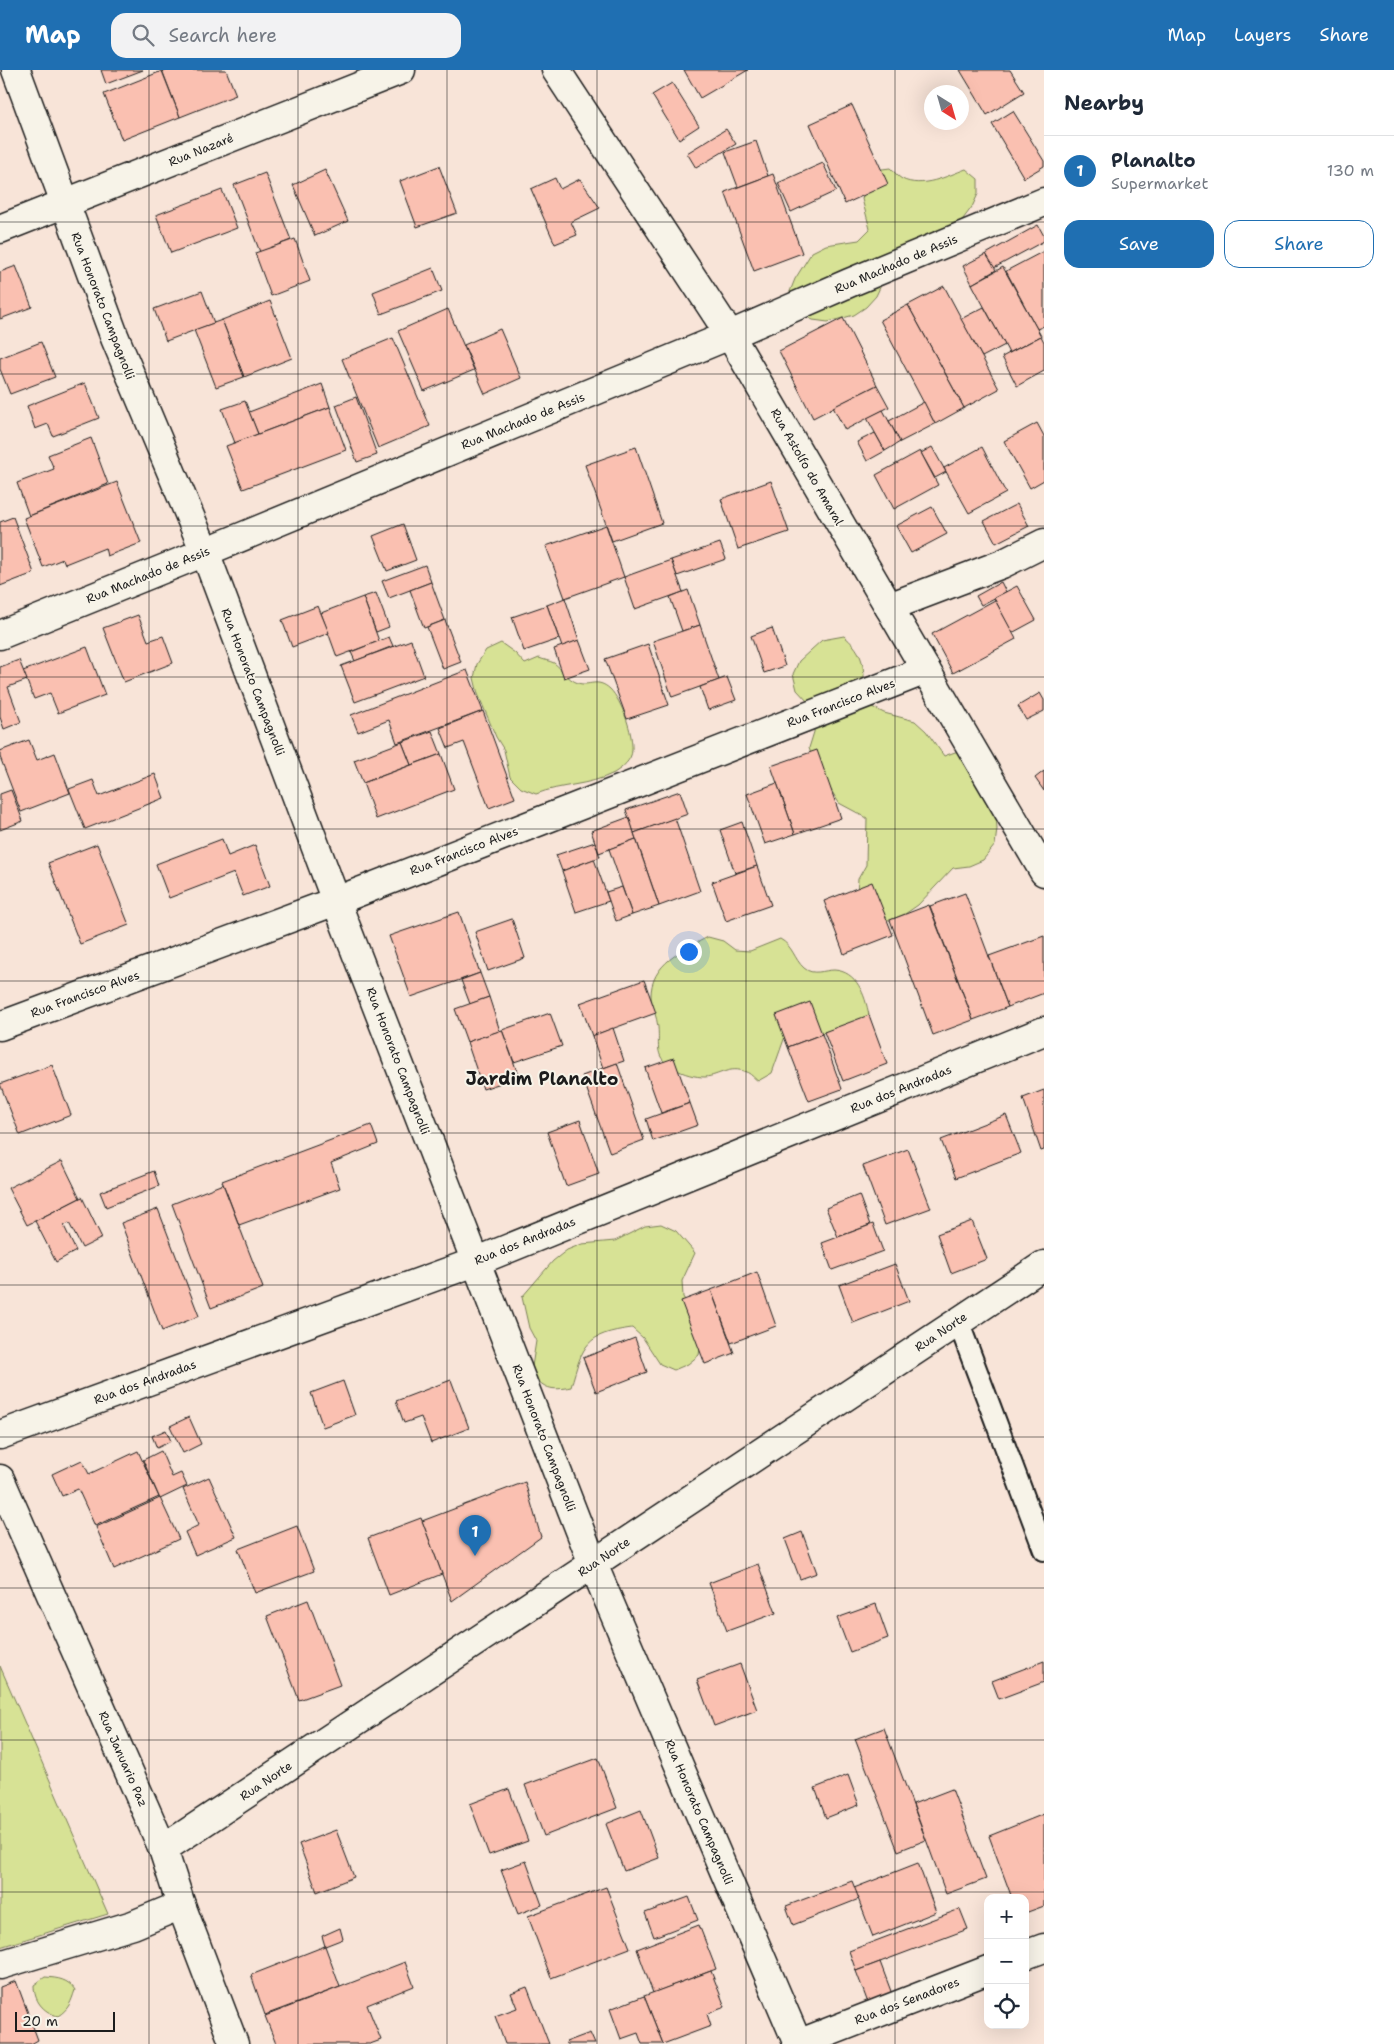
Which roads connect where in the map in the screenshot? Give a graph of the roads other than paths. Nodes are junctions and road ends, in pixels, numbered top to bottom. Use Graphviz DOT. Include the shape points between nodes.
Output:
graph roads {
  1 [pos="16,70"];
  2 [pos="401,70"];
  3 [pos="556,70"];
  4 [pos="1044,202"];
  5 [pos="64,204"];
  6 [pos="0,229"];
  7 [pos="730,335"];
  8 [pos="1044,543"];
  9 [pos="204,552"];
  10 [pos="889,607"];
  11 [pos="0,635"];
  12 [pos="926,670"];
  13 [pos="1044,872"];
  14 [pos="336,901"];
  15 [pos="0,1026"];
  16 [pos="1044,1031"];
  17 [pos="475,1262"];
  18 [pos="1044,1265"];
  19 [pos="958,1321"];
  20 [pos="0,1435"];
  21 [pos="0,1479"];
  22 [pos="1044,1550"];
  23 [pos="593,1564"];
  24 [pos="163,1849"];
  25 [pos="181,1906"];
  26 [pos="1044,1948"];
  27 [pos="1029,1954"];
  28 [pos="0,1965"];
  29 [pos="984,1972"];
  30 [pos="234,2044"];
  31 [pos="798,2044"];
  1 -- 5 [label="street, Rua Honorato Campagnolli"];
  2 -- 5 [label="street, Rua Nazaré"];
  3 -- 7 [label="street, Rua Astolfo do Amaral"];
  4 -- 7 [label="street, Rua Machado de Assis"];
  5 -- 6 [label="street, Rua Nazaré"];
  5 -- 9 [label="street, Rua Honorato Campagnolli" via="115,338"];
  7 -- 9 [label="street, Rua Machado de Assis"];
  7 -- 10 [label="street, Rua Astolfo do Amaral"];
  8 -- 10 [label="street" via="1002,564"];
  9 -- 11 [label="street, Rua Machado de Assis"];
  9 -- 14 [label="street, Rua Honorato Campagnolli"];
  10 -- 12 [label="street, Rua Astolfo do Amaral"];
  12 -- 13 [label="street, Rua Astolfo do Amaral"];
  12 -- 14 [label="street, Rua Francisco Alves"];
  14 -- 15 [label="street, Rua Francisco Alves"];
  14 -- 17 [label="street, Rua Honorato Campagnolli"];
  16 -- 17 [label="street, Rua dos Andradas"];
  17 -- 20 [label="street, Rua dos Andradas"];
  17 -- 23 [label="street, Rua Honorato Campagnolli"];
  18 -- 19 [label="street, Rua Norte"];
  19 -- 22 [label="lane"];
  19 -- 23 [label="street, Rua Norte"];
  21 -- 24 [label="street, Rua Januario Paz"];
  23 -- 24 [label="street, Rua Norte"];
  23 -- 31 [label="street, Rua Honorato Campagnolli"];
  24 -- 25 [label="street, Rua Januario Paz"];
  25 -- 28 [label="street" via="133,1925"];
  25 -- 30 [label="street, Rua Januario Paz"];
  26 -- 27 [label="street"];
  29 -- 31 [label="street, Rua dos Senadores"];
}
